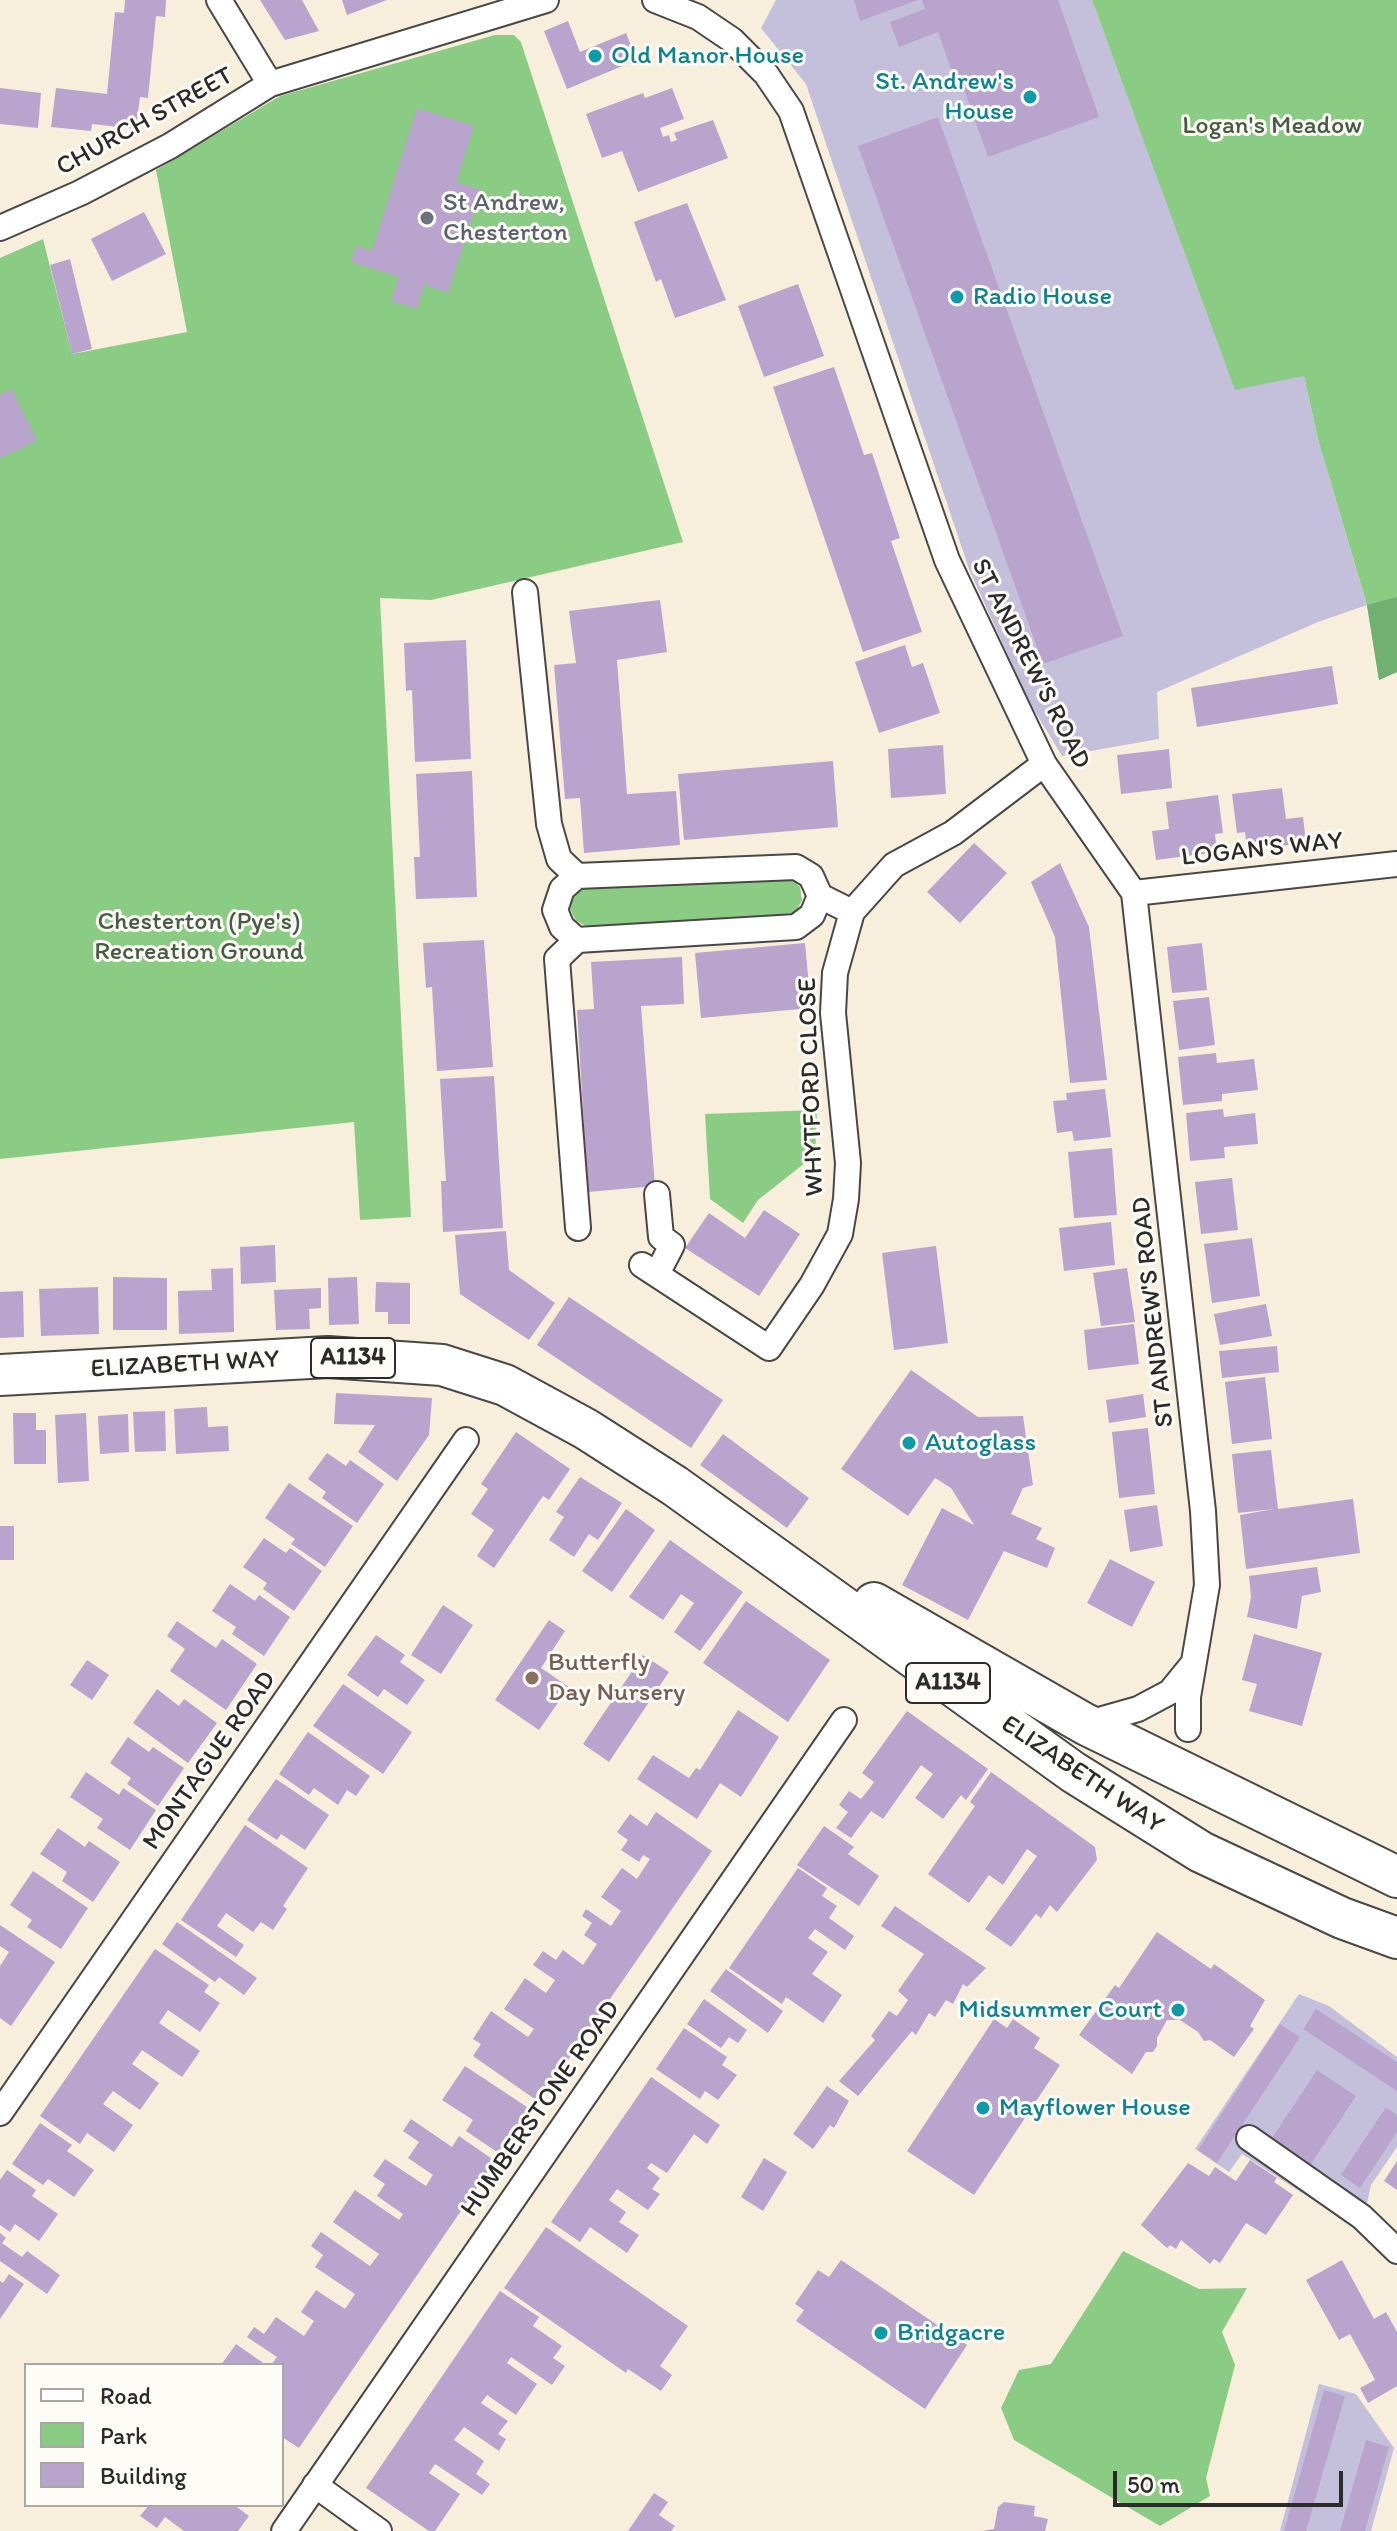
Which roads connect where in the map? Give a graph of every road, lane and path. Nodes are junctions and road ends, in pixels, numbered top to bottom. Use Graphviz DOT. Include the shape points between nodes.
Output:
graph roads {
  1 [pos="219,0"];
  2 [pos="655,0"];
  3 [pos="539,1"];
  4 [pos="705,8"];
  5 [pos="270,84"];
  6 [pos="0,228"];
  7 [pos="525,592"];
  8 [pos="1044,764"];
  9 [pos="1397,864"];
  10 [pos="577,876"];
  11 [pos="1134,893"];
  12 [pos="820,896"];
  13 [pos="852,912"];
  14 [pos="577,940"];
  15 [pos="657,1194"];
  16 [pos="578,1228"];
  17 [pos="0,1375"];
  18 [pos="466,1440"];
  19 [pos="675,1486"];
  20 [pos="1195,1660"];
  21 [pos="844,1720"];
  22 [pos="1085,1724"];
  23 [pos="1188,1729"];
  24 [pos="1397,1877"];
  25 [pos="1397,1938"];
  26 [pos="0,2113"];
  27 [pos="1249,2138"];
  28 [pos="1397,2251"];
  29 [pos="315,2485"];
  30 [pos="284,2531"];
  31 [pos="379,2531"];
  1 -- 5 [label="street, CHURCH STREET"];
  2 -- 4 [label="street, ST ANDREW'S ROAD"];
  3 -- 5 [label="street"];
  4 -- 8 [label="street, ST ANDREW'S ROAD" via="766,74 791,111 947,560"];
  5 -- 6 [label="street, CHURCH STREET" via="170,146"];
  7 -- 10 [label="street" via="549,824 559,859"];
  8 -- 11 [label="street, ST ANDREW'S ROAD"];
  8 -- 13 [label="street" via="953,833 894,865"];
  9 -- 11 [label="street, LOGAN'S WAY"];
  10 -- 12 [label="street" via="796,867 811,876"];
  10 -- 14 [label="street" via="562,889 555,910 562,927"];
  11 -- 20 [label="street, ST ANDREW'S ROAD" via="1203,1511 1207,1585"];
  12 -- 13 [label="street"];
  12 -- 14 [label="street" via="812,915 796,927"];
  13 -- 15 [label="street, WHYTFORD CLOSE" via="835,973 833,1013 848,1163 840,1234 769,1348 650,1269 672,1245 661,1237"];
  14 -- 16 [label="street" via="557,959"];
  17 -- 19 [label="main road, ELIZABETH WAY / A1134" via="328,1357 442,1365 505,1385"];
  18 -- 26 [label="street, MONTAGUE ROAD"];
  19 -- 22 [label="main road, ELIZABETH WAY / A1134" via="736,1513 885,1610"];
  19 -- 25 [label="main road, ELIZABETH WAY / A1134" via="1125,1805 1201,1852"];
  20 -- 22 [label="street, ST ANDREW'S ROAD" via="1170,1692 1138,1709"];
  20 -- 23 [label="street, ST ANDREW'S ROAD"];
  21 -- 29 [label="street, HUMBERSTONE ROAD"];
  22 -- 24 [label="main road, ELIZABETH WAY / A1134"];
  27 -- 28 [label="street" via="1362,2217"];
  29 -- 30 [label="street, HUMBERSTONE ROAD"];
  29 -- 31 [label="street"];
}
